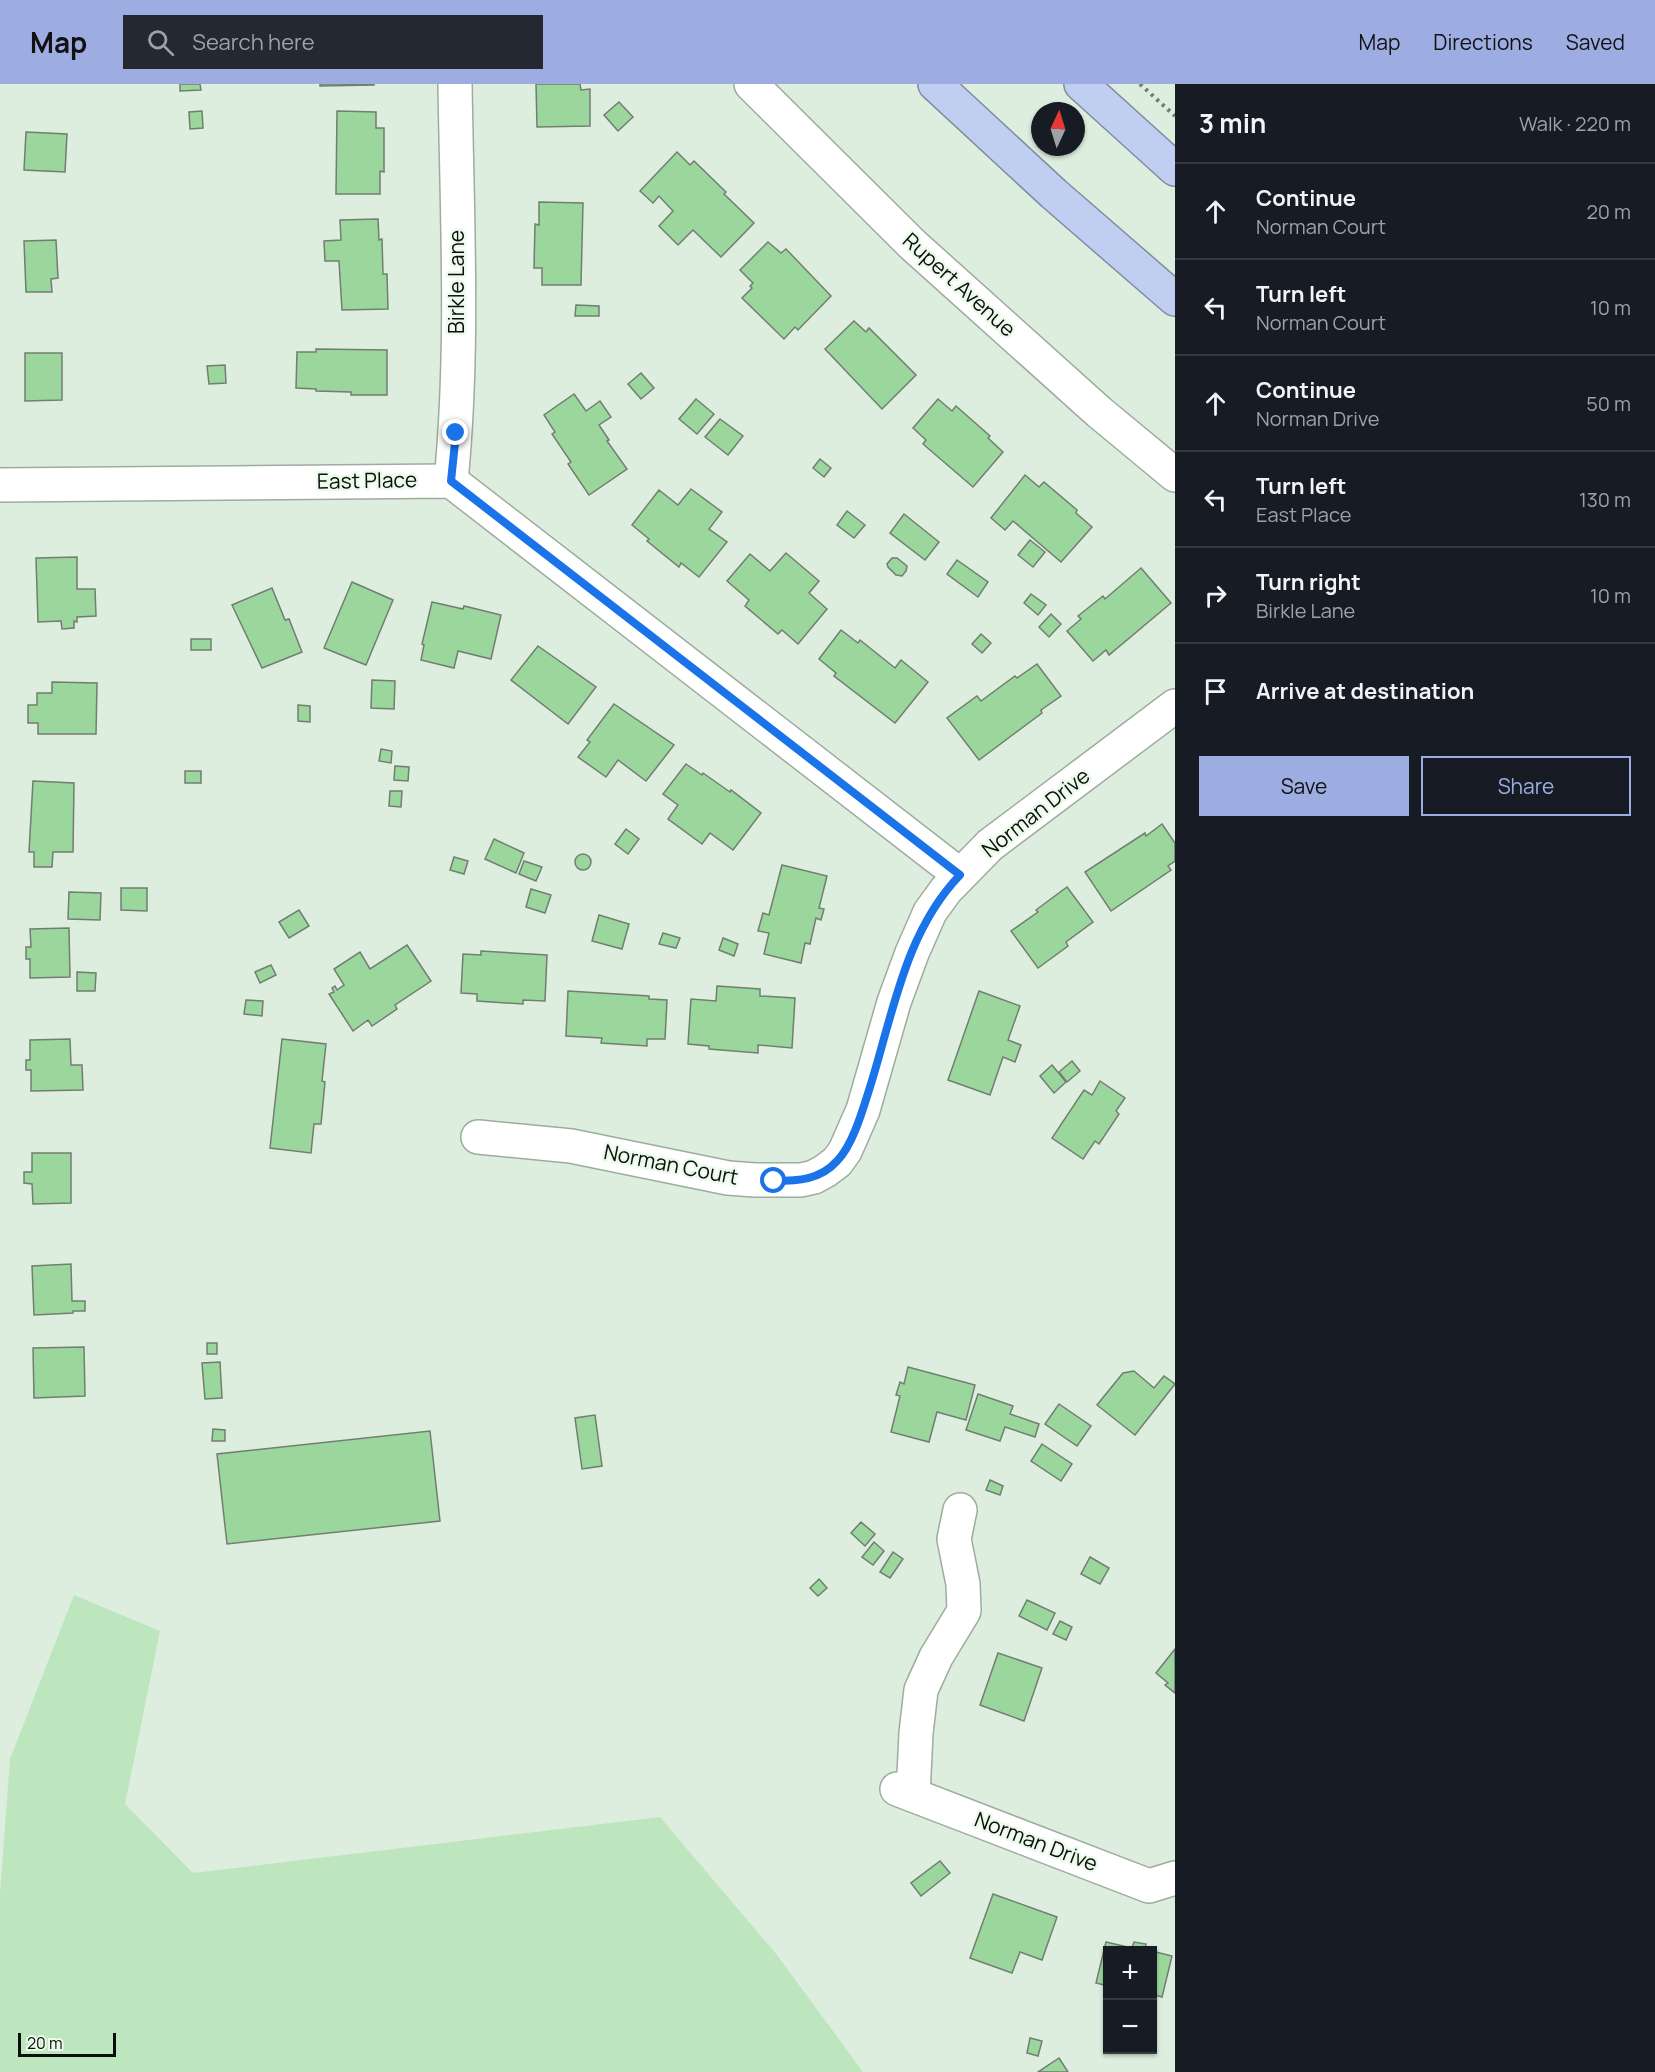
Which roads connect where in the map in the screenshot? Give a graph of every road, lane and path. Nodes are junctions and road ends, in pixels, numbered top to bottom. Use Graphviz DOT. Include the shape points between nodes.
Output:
graph roads {
  1 [pos="455,84"];
  2 [pos="751,84"];
  3 [pos="935,84"];
  4 [pos="1081,84"];
  5 [pos="1140,84"];
  6 [pos="1175,116"];
  7 [pos="1175,169"];
  8 [pos="1175,299"];
  9 [pos="1175,475"];
  10 [pos="451,481"];
  11 [pos="0,485"];
  12 [pos="1175,706"];
  13 [pos="960,875"];
  14 [pos="863,1110"];
  15 [pos="478,1137"];
  16 [pos="960,1510"];
  17 [pos="1175,1878"];
  1 -- 10 [label="street, Birkle Lane" via="458,295 456,433"];
  2 -- 9 [label="street, Rupert Avenue" via="912,244"];
  3 -- 8 [label="highway"];
  4 -- 7 [label="highway"];
  5 -- 6 [label="path"];
  10 -- 11 [label="street, East Place"];
  10 -- 13 [label="street"];
  12 -- 13 [label="street, Norman Drive" via="990,845"];
  13 -- 14 [label="street, Norman Drive" via="930,912 918,938 894,1002"];
  14 -- 15 [label="street, Norman Court" via="837,1162 814,1177 801,1180 728,1178 571,1146"];
  16 -- 17 [label="street, Norman Drive" via="954,1539 964,1611 921,1690 905,1792 1149,1886"];
}
